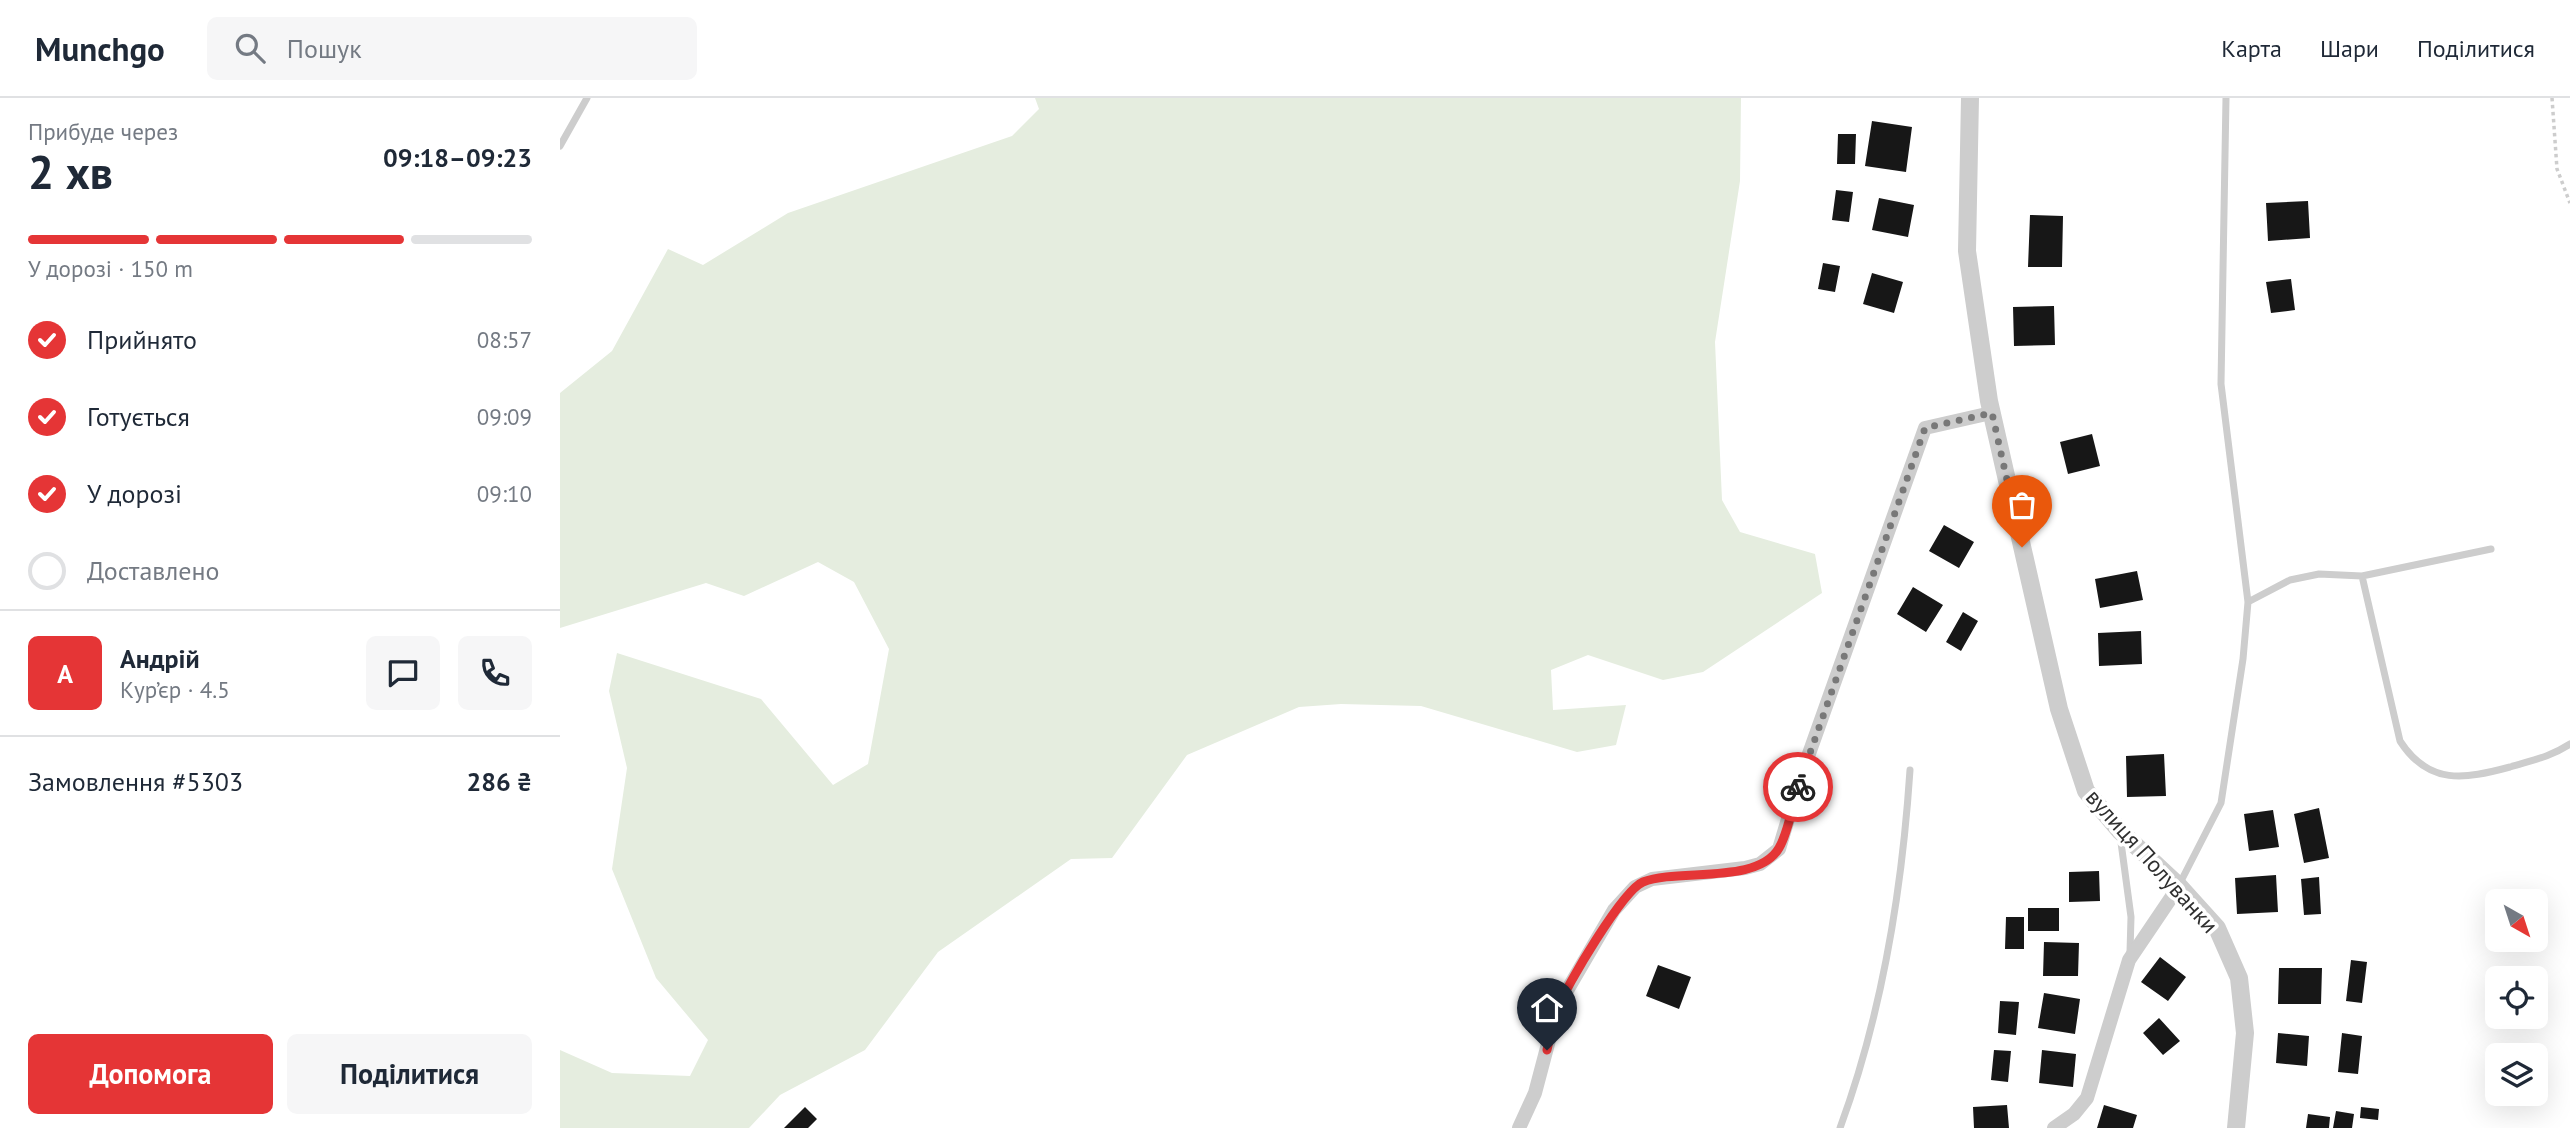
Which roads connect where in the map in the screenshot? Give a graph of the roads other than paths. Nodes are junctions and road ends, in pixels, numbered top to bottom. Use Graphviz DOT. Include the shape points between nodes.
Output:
graph roads {
  1 [pos="587,98"];
  2 [pos="1970,98"];
  3 [pos="2226,98"];
  4 [pos="560,146"];
  5 [pos="1992,413"];
  6 [pos="2491,549"];
  7 [pos="2362,576"];
  8 [pos="2248,602"];
  9 [pos="2570,744"];
  10 [pos="1910,770"];
  11 [pos="2120,831"];
  12 [pos="2179,886"];
  13 [pos="2129,960"];
  14 [pos="1519,1128"];
  15 [pos="1840,1128"];
  16 [pos="2054,1128"];
  17 [pos="2236,1128"];
  1 -- 4 [label="lane"];
  2 -- 5 [label="street, вулиця Полуванки" via="1966,251"];
  3 -- 8 [label="lane" via="2221,384"];
  5 -- 11 [label="street, вулиця Полуванки" via="2059,709 2086,791"];
  5 -- 14 [label="street" via="1925,428 1779,849 1760,864 1745,868 1641,883 1614,910 1558,1006 1535,1093"];
  6 -- 7 [label="lane"];
  7 -- 8 [label="lane" via="2319,574 2290,580"];
  7 -- 9 [label="lane" via="2400,741 2411,758 2454,777 2552,755"];
  8 -- 12 [label="lane" via="2221,803"];
  10 -- 15 [label="lane" via="1895,915 1864,1056"];
  11 -- 12 [label="street, вулиця Полуванки"];
  11 -- 13 [label="lane" via="2131,917"];
  12 -- 13 [label="street"];
  12 -- 17 [label="street, вулиця Полуванки" via="2217,928 2239,978 2245,1033"];
  13 -- 16 [label="street" via="2087,1098"];
}
